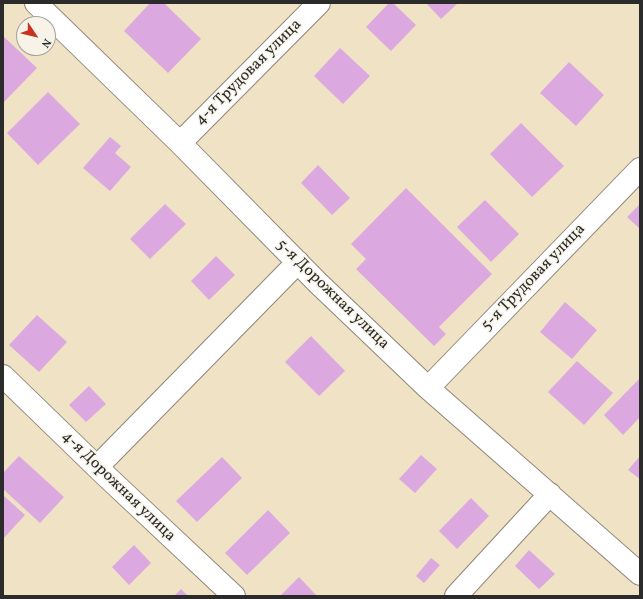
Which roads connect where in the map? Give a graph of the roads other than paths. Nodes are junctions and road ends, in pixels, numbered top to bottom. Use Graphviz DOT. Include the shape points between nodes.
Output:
graph roads {
  1 [pos="36,3"];
  2 [pos="319,3"];
  3 [pos="180,144"];
  4 [pos="640,168"];
  5 [pos="298,262"];
  6 [pos="3,376"];
  7 [pos="428,388"];
  8 [pos="97,467"];
  9 [pos="550,494"];
  10 [pos="640,574"];
  11 [pos="234,596"];
  12 [pos="456,596"];
  1 -- 3 [label="street, 5-я Дорожная улица"];
  2 -- 3 [label="street, 4-я Трудовая улица"];
  3 -- 5 [label="street, 5-я Дорожная улица"];
  4 -- 7 [label="street, 5-я Трудовая улица"];
  5 -- 7 [label="street, 5-я Дорожная улица"];
  5 -- 8 [label="street"];
  6 -- 8 [label="street, 4-я Дорожная улица"];
  7 -- 9 [label="street, 5-я Дорожная улица"];
  8 -- 11 [label="street, 4-я Дорожная улица"];
  9 -- 10 [label="street, 5-я Дорожная улица"];
  9 -- 12 [label="street"];
}
